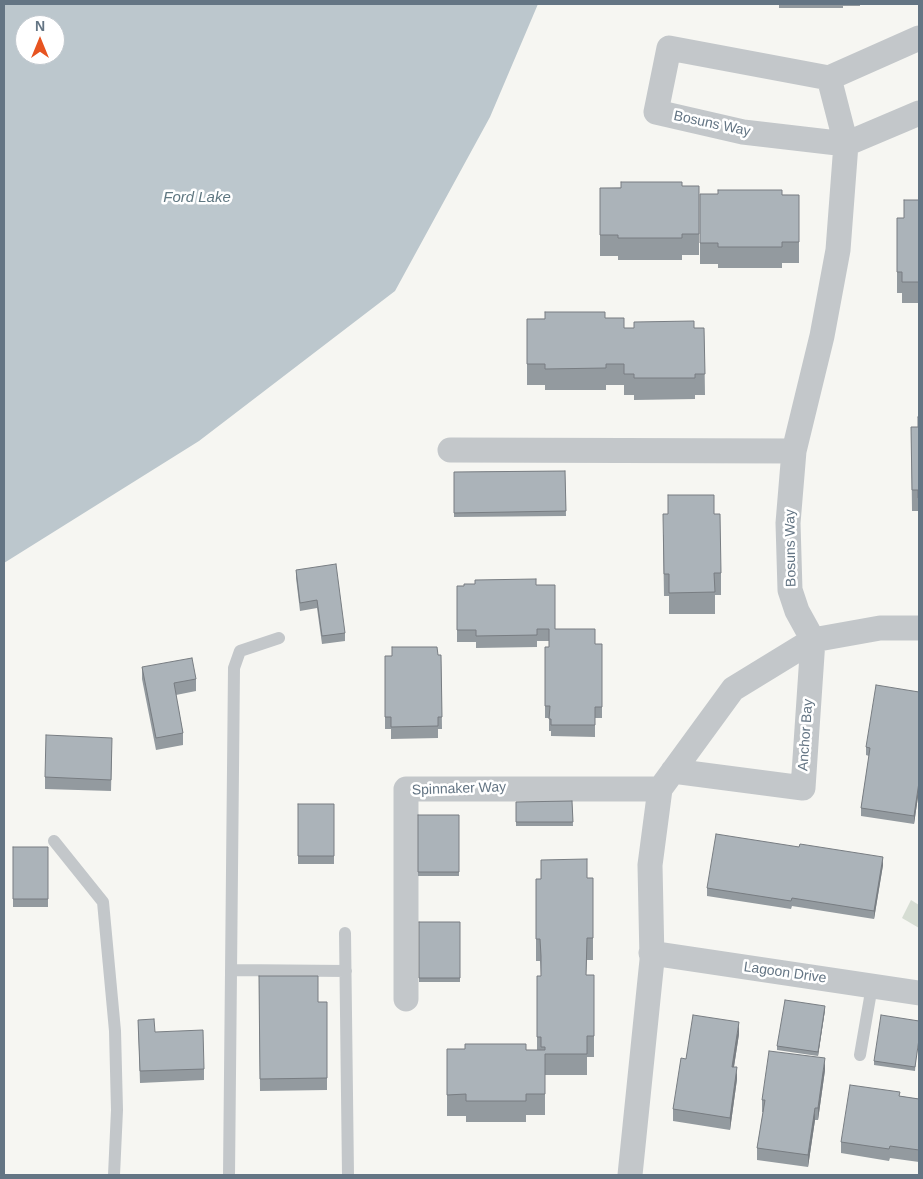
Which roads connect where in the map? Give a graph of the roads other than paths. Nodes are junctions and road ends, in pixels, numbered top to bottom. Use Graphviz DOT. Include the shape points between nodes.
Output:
graph roads {
  1 [pos="919,38"];
  2 [pos="829,78"];
  3 [pos="919,113"];
  4 [pos="846,144"];
  5 [pos="450,450"];
  6 [pos="794,451"];
  7 [pos="919,628"];
  8 [pos="279,638"];
  9 [pos="812,640"];
  10 [pos="666,780"];
  11 [pos="54,841"];
  12 [pos="345,933"];
  13 [pos="651,953"];
  14 [pos="231,970"];
  15 [pos="346,971"];
  16 [pos="872,986"];
  17 [pos="919,993"];
  18 [pos="406,999"];
  19 [pos="860,1055"];
  20 [pos="114,1175"];
  21 [pos="228,1175"];
  22 [pos="348,1175"];
  23 [pos="630,1175"];
  1 -- 2 [label="street"];
  2 -- 4 [label="street, Bosuns Way"];
  2 -- 4 [label="street, Bosuns Way" via="669,48 656,112 744,132"];
  3 -- 4 [label="street, Bosuns Way"];
  4 -- 6 [label="street, Bosuns Way" via="838,250 822,336"];
  5 -- 6 [label="street"];
  6 -- 9 [label="street, Bosuns Way" via="788,523 790,590"];
  7 -- 9 [label="street" via="880,628"];
  8 -- 14 [label="lane" via="240,651 234,668"];
  9 -- 10 [label="street" via="734,689"];
  9 -- 10 [label="street, Anchor Bay" via="803,788"];
  10 -- 13 [label="street" via="650,865"];
  10 -- 18 [label="street, Spinnaker Way" via="406,789"];
  11 -- 20 [label="lane" via="103,902 115,1031"];
  12 -- 15 [label="lane"];
  13 -- 16 [label="street, Lagoon Drive"];
  13 -- 23 [label="street"];
  14 -- 15 [label="lane"];
  14 -- 21 [label="lane"];
  15 -- 22 [label="lane"];
  16 -- 17 [label="street, Lagoon Drive"];
  16 -- 19 [label="lane"];
}
